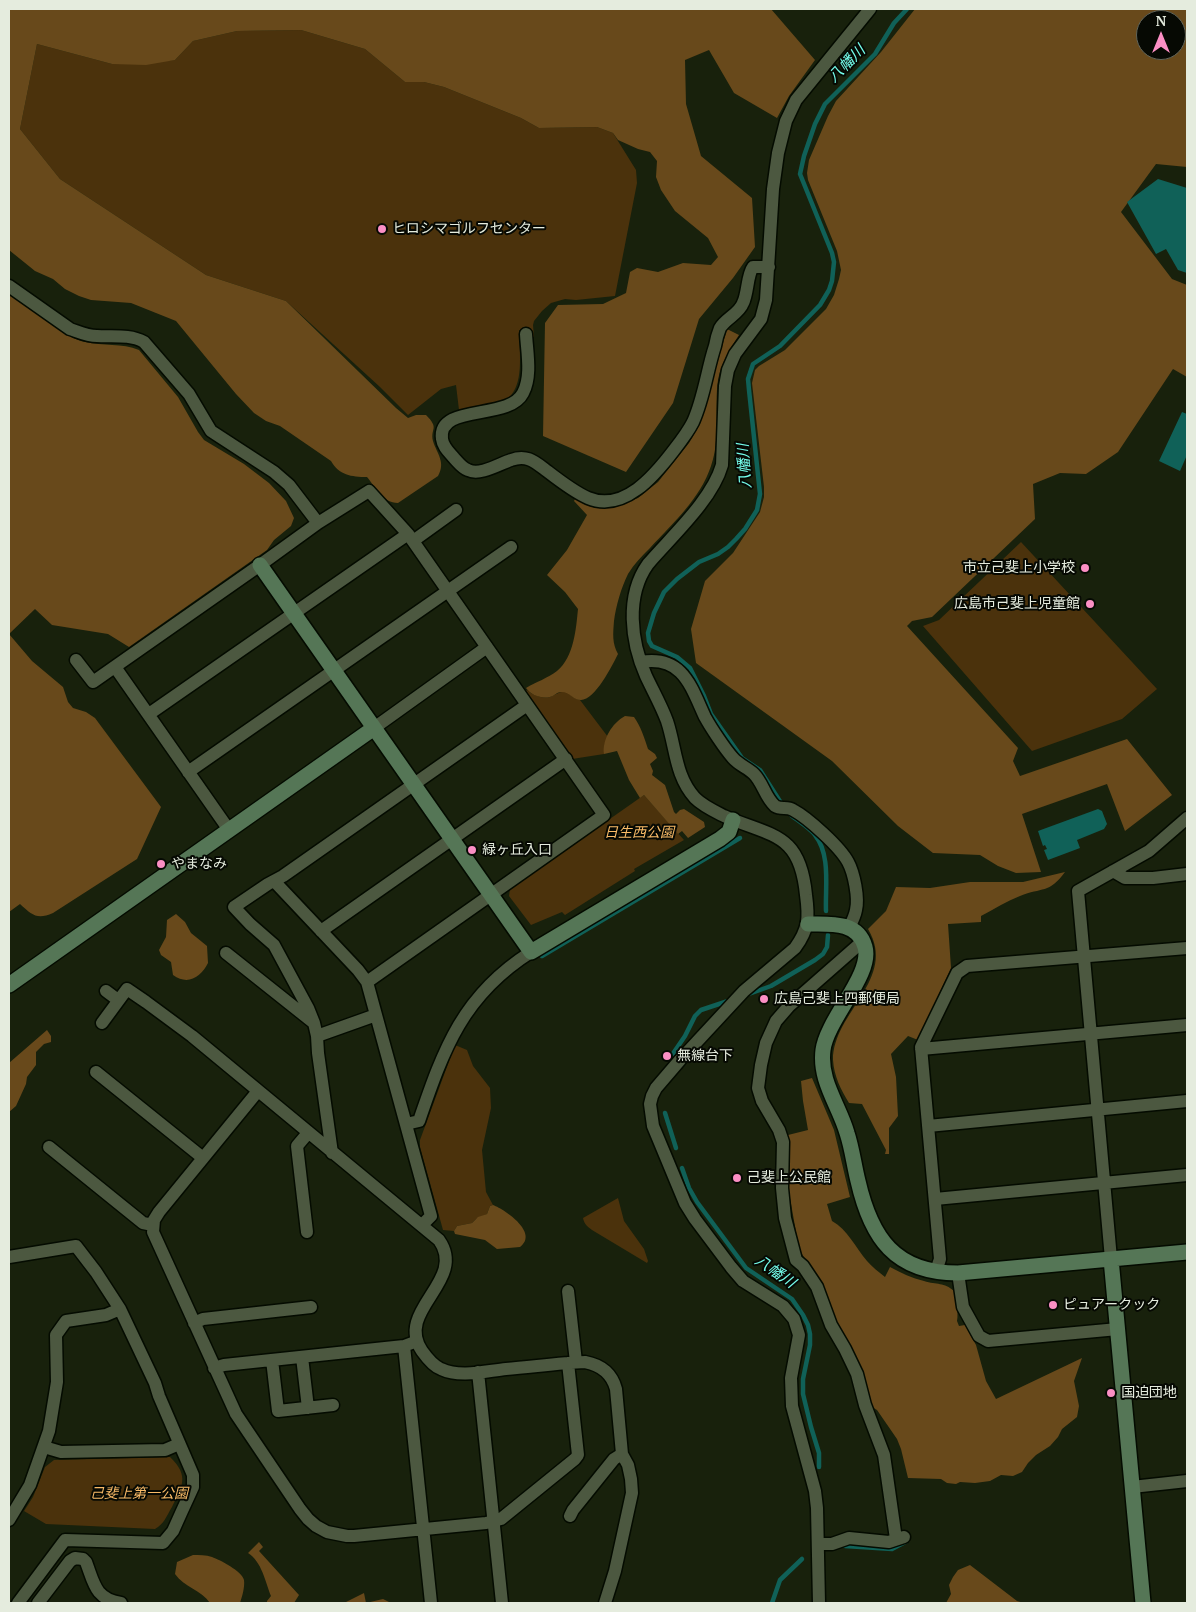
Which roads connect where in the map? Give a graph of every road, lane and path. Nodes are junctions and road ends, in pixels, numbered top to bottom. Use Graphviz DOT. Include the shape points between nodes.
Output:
graph roads {
  1 [pos="870,9"];
  2 [pos="770,267"];
  3 [pos="9,286"];
  4 [pos="526,334"];
  5 [pos="456,510"];
  6 [pos="318,523"];
  7 [pos="411,538"];
  8 [pos="511,547"];
  9 [pos="260,565"];
  10 [pos="448,591"];
  11 [pos="294,614"];
  12 [pos="487,647"];
  13 [pos="76,660"];
  14 [pos="641,662"];
  15 [pos="115,667"];
  16 [pos="333,670"];
  17 [pos="527,705"];
  18 [pos="149,714"];
  19 [pos="374,728"];
  20 [pos="566,759"];
  21 [pos="188,772"];
  22 [pos="413,784"];
  23 [pos="1187,818"];
  24 [pos="733,820"];
  25 [pos="229,830"];
  26 [pos="452,838"];
  27 [pos="1113,872"];
  28 [pos="1187,874"];
  29 [pos="274,881"];
  30 [pos="490,894"];
  31 [pos="808,924"];
  32 [pos="849,928"];
  33 [pos="321,931"];
  34 [pos="863,941"];
  35 [pos="1187,948"];
  36 [pos="531,952"];
  37 [pos="226,953"];
  38 [pos="1084,956"];
  39 [pos="367,982"];
  40 [pos="9,985"];
  41 [pos="106,991"];
  42 [pos="118,1000"];
  43 [pos="376,1015"];
  44 [pos="102,1023"];
  45 [pos="1187,1024"];
  46 [pos="316,1030"];
  47 [pos="1090,1034"];
  48 [pos="921,1050"];
  49 [pos="96,1072"];
  50 [pos="258,1091"];
  51 [pos="1187,1101"];
  52 [pos="1097,1109"];
  53 [pos="406,1124"];
  54 [pos="928,1126"];
  55 [pos="308,1133"];
  56 [pos="49,1147"];
  57 [pos="332,1153"];
  58 [pos="203,1158"];
  59 [pos="1187,1175"];
  60 [pos="1104,1182"];
  61 [pos="935,1199"];
  62 [pos="153,1225"];
  63 [pos="422,1225"];
  64 [pos="307,1232"];
  65 [pos="1187,1252"];
  66 [pos="9,1257"];
  67 [pos="1111,1258"];
  68 [pos="936,1271"];
  69 [pos="958,1273"];
  70 [pos="568,1291"];
  71 [pos="311,1307"];
  72 [pos="120,1309"];
  73 [pos="194,1323"];
  74 [pos="1118,1329"];
  75 [pos="410,1344"];
  76 [pos="302,1357"];
  77 [pos="272,1360"];
  78 [pos="572,1363"];
  79 [pos="214,1368"];
  80 [pos="478,1372"];
  81 [pos="333,1406"];
  82 [pos="308,1408"];
  83 [pos="180,1444"];
  84 [pos="44,1447"];
  85 [pos="622,1454"];
  86 [pos="1187,1481"];
  87 [pos="1132,1487"];
  88 [pos="570,1516"];
  89 [pos="9,1520"];
  90 [pos="494,1521"];
  91 [pos="423,1530"];
  92 [pos="819,1544"];
  93 [pos="18,1603"];
  94 [pos="38,1603"];
  95 [pos="122,1603"];
  96 [pos="431,1603"];
  97 [pos="502,1603"];
  98 [pos="606,1603"];
  99 [pos="819,1603"];
  100 [pos="1143,1603"];
  1 -- 2 [label="street" via="796,100 786,121 773,189"];
  2 -- 4 [label="street" via="753,267 742,307 720,328 696,413 688,430 653,476 636,491 619,498 588,498 529,458 513,459 478,472 469,471 444,446 444,428 452,418 498,410 518,401 523,395 528,376"];
  2 -- 14 [label="street" via="760,319 730,362 726,377 722,465 716,482 648,564 637,582 633,625"];
  3 -- 6 [label="street" via="70,329 95,336 125,337 144,342 189,394 211,431 274,472 289,485"];
  5 -- 7 [label="street"];
  6 -- 7 [label="street" via="369,491"];
  6 -- 9 [label="street"];
  7 -- 10 [label="street"];
  7 -- 11 [label="street"];
  8 -- 10 [label="street"];
  9 -- 11 [label="street"];
  9 -- 15 [label="street"];
  10 -- 12 [label="street"];
  10 -- 16 [label="street"];
  11 -- 16 [label="street"];
  11 -- 18 [label="street"];
  12 -- 17 [label="street"];
  12 -- 19 [label="street"];
  13 -- 15 [label="street" via="93,682"];
  14 -- 24 [label="street" via="667,722 677,764 688,790 710,809"];
  14 -- 32 [label="street" via="662,662 679,669 729,754 755,775 776,806 787,808 834,844 847,861 854,880 857,906"];
  15 -- 18 [label="street"];
  16 -- 19 [label="street"];
  16 -- 21 [label="street"];
  17 -- 20 [label="street"];
  17 -- 22 [label="street"];
  18 -- 21 [label="street"];
  19 -- 22 [label="street"];
  19 -- 25 [label="street"];
  20 -- 26 [label="street"];
  20 -- 30 [label="street" via="604,815"];
  21 -- 25 [label="street"];
  22 -- 26 [label="street"];
  22 -- 29 [label="street"];
  23 -- 27 [label="street" via="1148,851"];
  24 -- 31 [label="street" via="777,836 792,850 804,877"];
  24 -- 36 [label="street" via="729,832 720,840"];
  25 -- 40 [label="street"];
  26 -- 30 [label="street"];
  26 -- 33 [label="street"];
  27 -- 28 [label="street" via="1125,878"];
  27 -- 38 [label="street" via="1078,891"];
  29 -- 33 [label="street"];
  29 -- 46 [label="street" via="234,907 274,945 308,1008"];
  30 -- 36 [label="street"];
  30 -- 39 [label="street"];
  31 -- 32 [label="street"];
  31 -- 92 [label="street" via="795,948 744,991 656,1088 650,1116 685,1203 696,1219 743,1281 784,1306 794,1319 799,1335 791,1378 792,1406 815,1491"];
  32 -- 34 [label="street"];
  33 -- 39 [label="street"];
  34 -- 68 [label="street" via="866,956 863,969 831,1025 824,1045 824,1074 848,1133 863,1200 879,1235 896,1256"];
  34 -- 92 [label="street" via="776,1021 760,1065 758,1088 783,1142 782,1188 796,1260 817,1287 831,1325 857,1374 884,1455 900,1538 889,1542 849,1538 832,1544"];
  35 -- 38 [label="street"];
  36 -- 53 [label="street" via="498,976 464,1014 446,1050 419,1120"];
  37 -- 46 [label="street"];
  38 -- 47 [label="street"];
  38 -- 48 [label="street" via="967,966 957,973"];
  39 -- 43 [label="street"];
  41 -- 42 [label="street"];
  42 -- 44 [label="street"];
  42 -- 50 [label="street" via="126,989 192,1036"];
  43 -- 46 [label="street"];
  43 -- 53 [label="street"];
  45 -- 47 [label="street"];
  46 -- 57 [label="street"];
  47 -- 48 [label="street"];
  47 -- 52 [label="street"];
  48 -- 54 [label="street"];
  49 -- 58 [label="street"];
  50 -- 55 [label="street"];
  50 -- 58 [label="street"];
  51 -- 52 [label="street"];
  52 -- 54 [label="street"];
  52 -- 60 [label="street"];
  53 -- 63 [label="street" via="431,1216"];
  54 -- 61 [label="street"];
  55 -- 57 [label="street"];
  55 -- 64 [label="street" via="297,1146"];
  56 -- 62 [label="street" via="143,1223"];
  57 -- 63 [label="street"];
  58 -- 62 [label="street" via="159,1212"];
  59 -- 60 [label="street"];
  60 -- 61 [label="street"];
  60 -- 67 [label="street"];
  61 -- 68 [label="street" via="940,1258"];
  62 -- 73 [label="street" via="153,1232"];
  63 -- 75 [label="street" via="439,1240 446,1261 444,1272 416,1323"];
  65 -- 67 [label="street"];
  66 -- 72 [label="street" via="76,1246"];
  67 -- 69 [label="street"];
  67 -- 74 [label="street"];
  68 -- 69 [label="street"];
  69 -- 74 [label="street" via="963,1307 979,1336 988,1341"];
  70 -- 78 [label="street"];
  71 -- 73 [label="street" via="203,1319"];
  72 -- 83 [label="street"];
  72 -- 84 [label="street" via="106,1315 66,1321 56,1335 57,1382"];
  73 -- 79 [label="street"];
  74 -- 87 [label="street"];
  75 -- 76 [label="street"];
  75 -- 80 [label="street" via="441,1369"];
  75 -- 91 [label="street"];
  76 -- 77 [label="street"];
  76 -- 82 [label="street"];
  77 -- 79 [label="street" via="224,1364"];
  77 -- 82 [label="street" via="278,1412"];
  78 -- 80 [label="street"];
  78 -- 85 [label="street" via="594,1364 614,1380"];
  78 -- 90 [label="street" via="578,1455 501,1519"];
  79 -- 91 [label="street" via="236,1414 300,1509 316,1526 346,1536"];
  80 -- 90 [label="street"];
  81 -- 82 [label="street"];
  83 -- 84 [label="street" via="165,1450 61,1452"];
  83 -- 93 [label="street" via="193,1475 193,1487 173,1531 163,1543 65,1540"];
  84 -- 89 [label="street" via="30,1485"];
  85 -- 88 [label="street" via="614,1459"];
  85 -- 98 [label="street" via="628,1465 632,1493"];
  86 -- 87 [label="street"];
  87 -- 100 [label="street"];
  90 -- 91 [label="street"];
  90 -- 97 [label="street"];
  91 -- 96 [label="street"];
  92 -- 99 [label="street"];
  94 -- 95 [label="street" via="75,1558 86,1562 95,1588 101,1595"];
}
